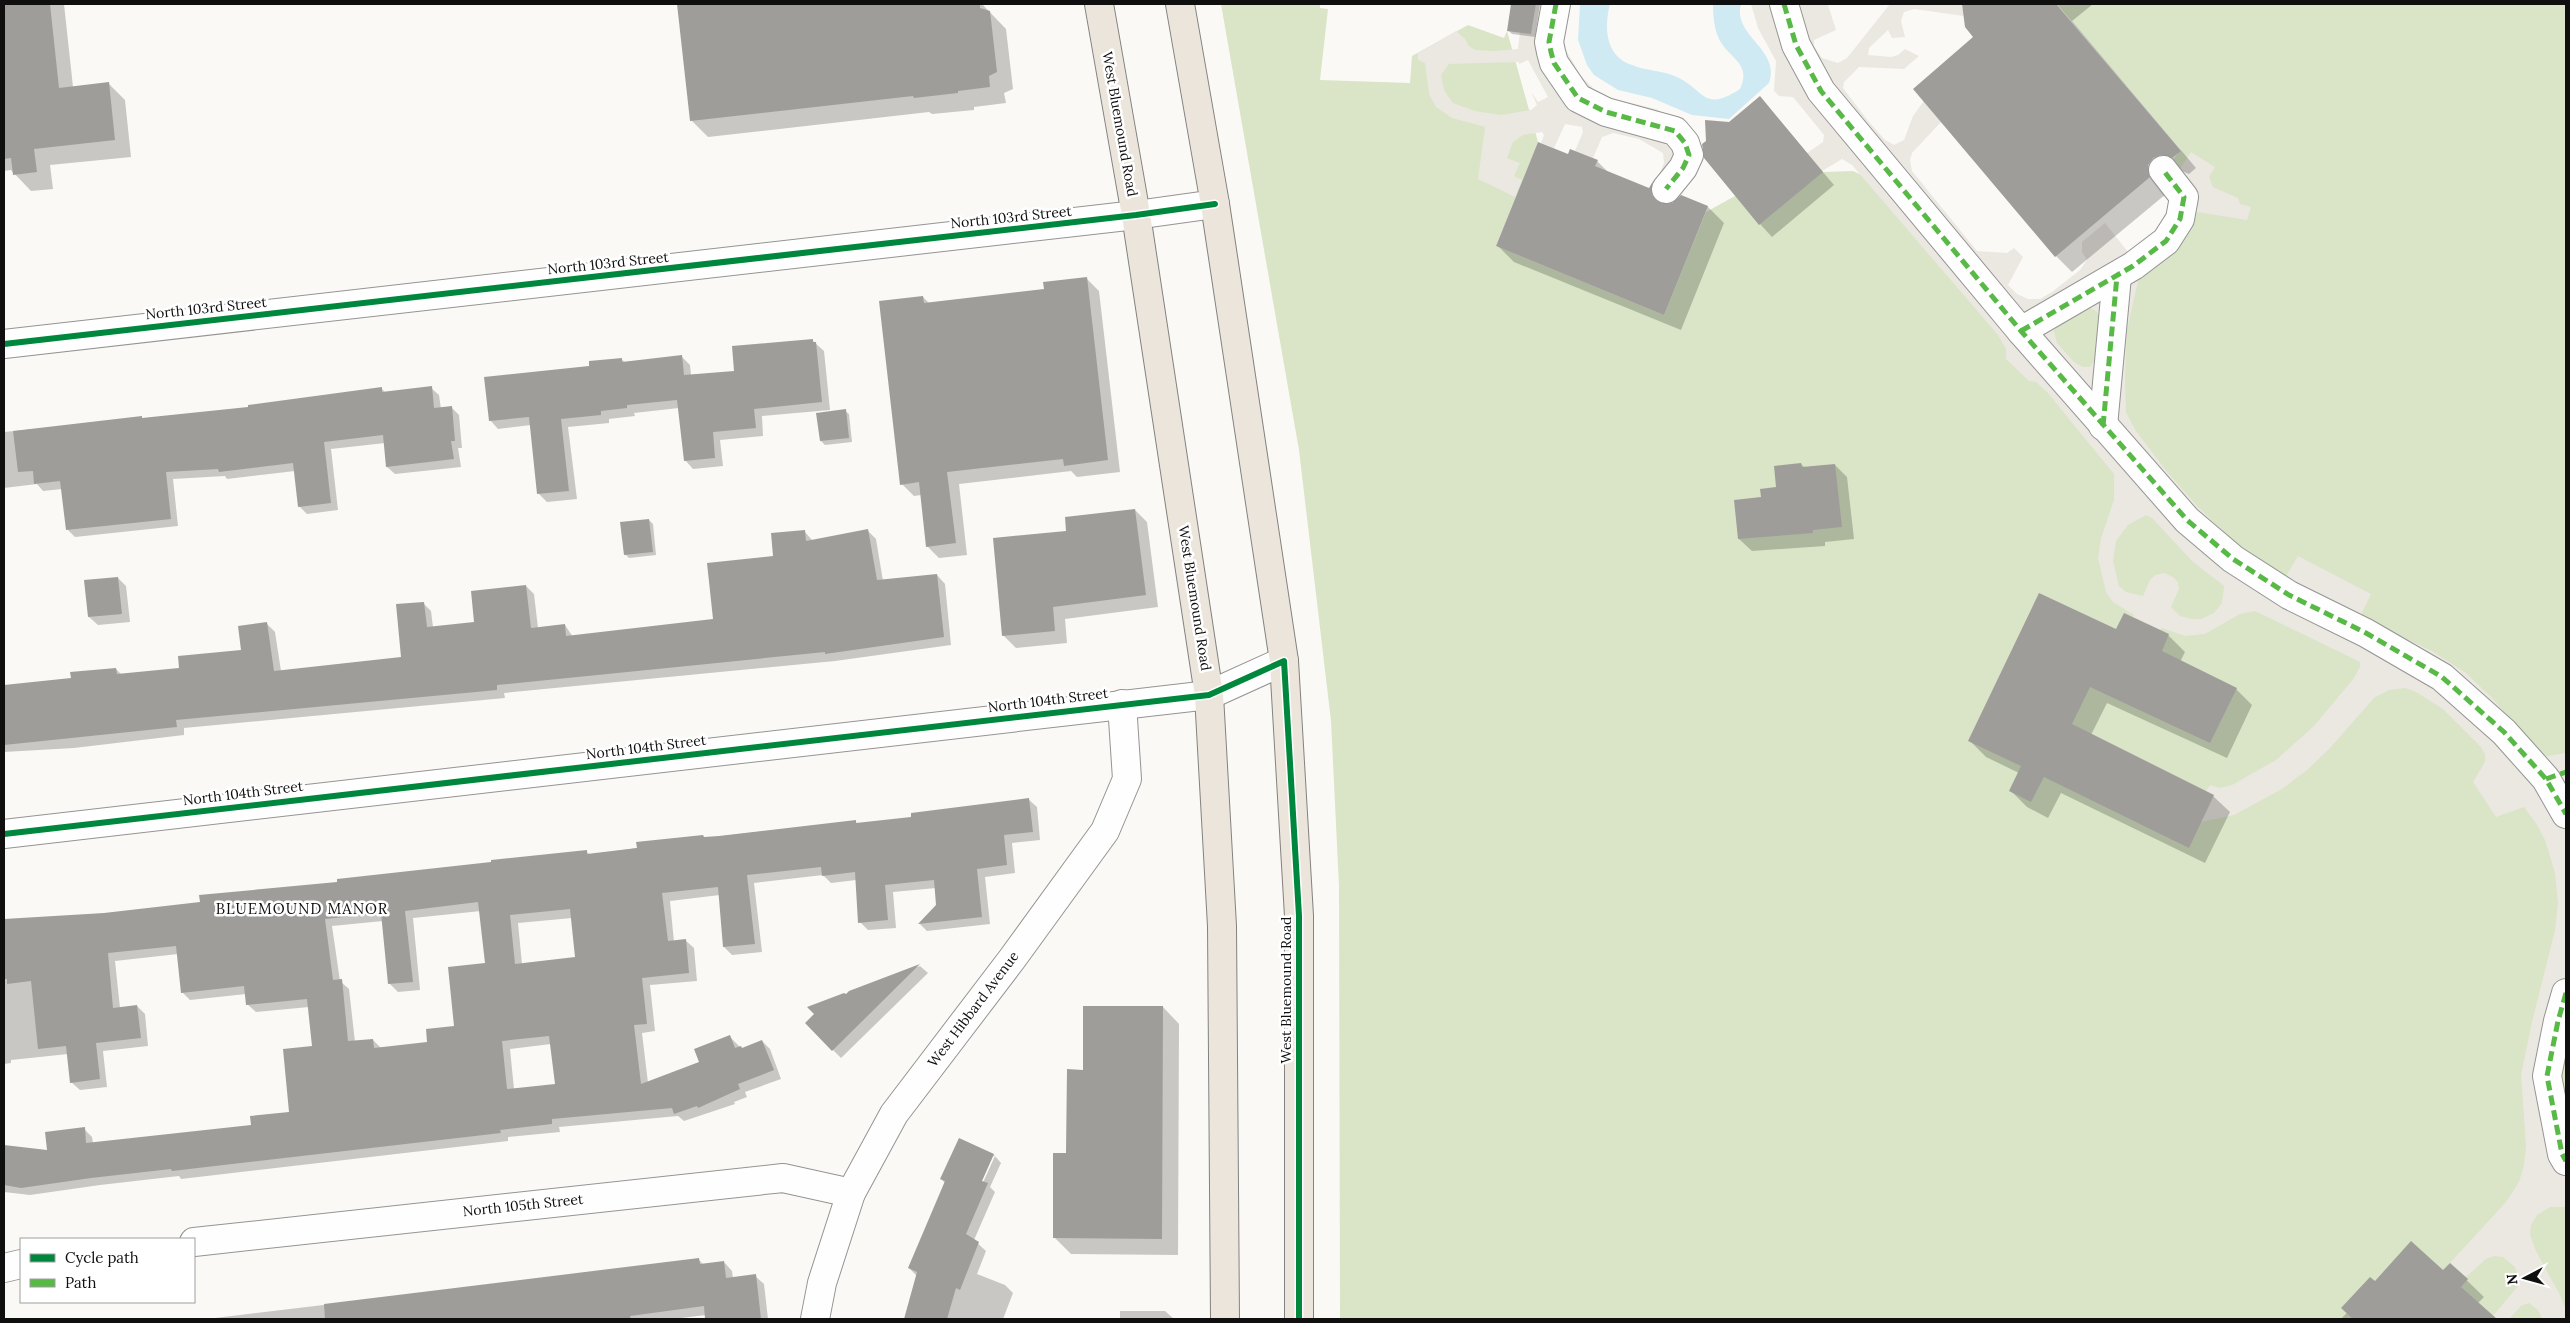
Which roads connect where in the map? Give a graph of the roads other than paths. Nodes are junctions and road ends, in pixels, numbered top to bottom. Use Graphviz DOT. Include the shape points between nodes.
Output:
graph roads {
  1 [pos="1099,4"];
  2 [pos="1180,4"];
  3 [pos="1556,4"];
  4 [pos="1784,4"];
  5 [pos="2163,170"];
  6 [pos="1666,189"];
  7 [pos="1215,204"];
  8 [pos="1136,215"];
  9 [pos="2117,276"];
  10 [pos="2021,331"];
  11 [pos="4,344"];
  12 [pos="2103,426"];
  13 [pos="1284,661"];
  14 [pos="1210,695"];
  15 [pos="1122,704"];
  16 [pos="2556,776"];
  17 [pos="2566,814"];
  18 [pos="4,834"];
  19 [pos="2566,993"];
  20 [pos="2566,1161"];
  21 [pos="851,1193"];
  22 [pos="195,1242"];
  23 [pos="20,1264"];
  24 [pos="4,1268"];
  25 [pos="816,1319"];
  26 [pos="1225,1319"];
  27 [pos="1299,1319"];
  1 -- 8 [label="main road, West Bluemound Road"];
  2 -- 7 [label="main road, West Bluemound Road"];
  3 -- 6 [label="street" via="1549,42 1551,52 1554,63 1578,98 1606,112 1675,131 1685,142 1689,155"];
  4 -- 10 [label="street" via="1796,45 1821,91"];
  5 -- 9 [label="street" via="2184,197 2180,219 2166,241"];
  7 -- 8 [label="street, North 103rd Street"];
  7 -- 13 [label="main road, West Bluemound Road"];
  8 -- 11 [label="street, North 103rd Street"];
  8 -- 14 [label="main road, West Bluemound Road"];
  9 -- 10 [label="street"];
  9 -- 12 [label="street"];
  10 -- 12 [label="street"];
  12 -- 16 [label="street" via="2187,520 2234,560 2289,595 2366,633 2442,677"];
  13 -- 14 [label="street, North 104th Street"];
  13 -- 27 [label="main road, West Bluemound Road" via="1299,916"];
  14 -- 15 [label="street, North 104th Street"];
  14 -- 26 [label="main road, West Bluemound Road" via="1222,926"];
  15 -- 18 [label="street, North 104th Street"];
  15 -- 21 [label="street, West Hibbard Avenue" via="1127,779 1105,831 894,1114"];
  16 -- 17 [label="street"];
  19 -- 20 [label="street" via="2548,1076"];
  21 -- 22 [label="street, North 105th Street" via="783,1178"];
  21 -- 25 [label="street, West Hibbard Avenue" via="822,1283"];
  23 -- 24 [label="street"];
}
